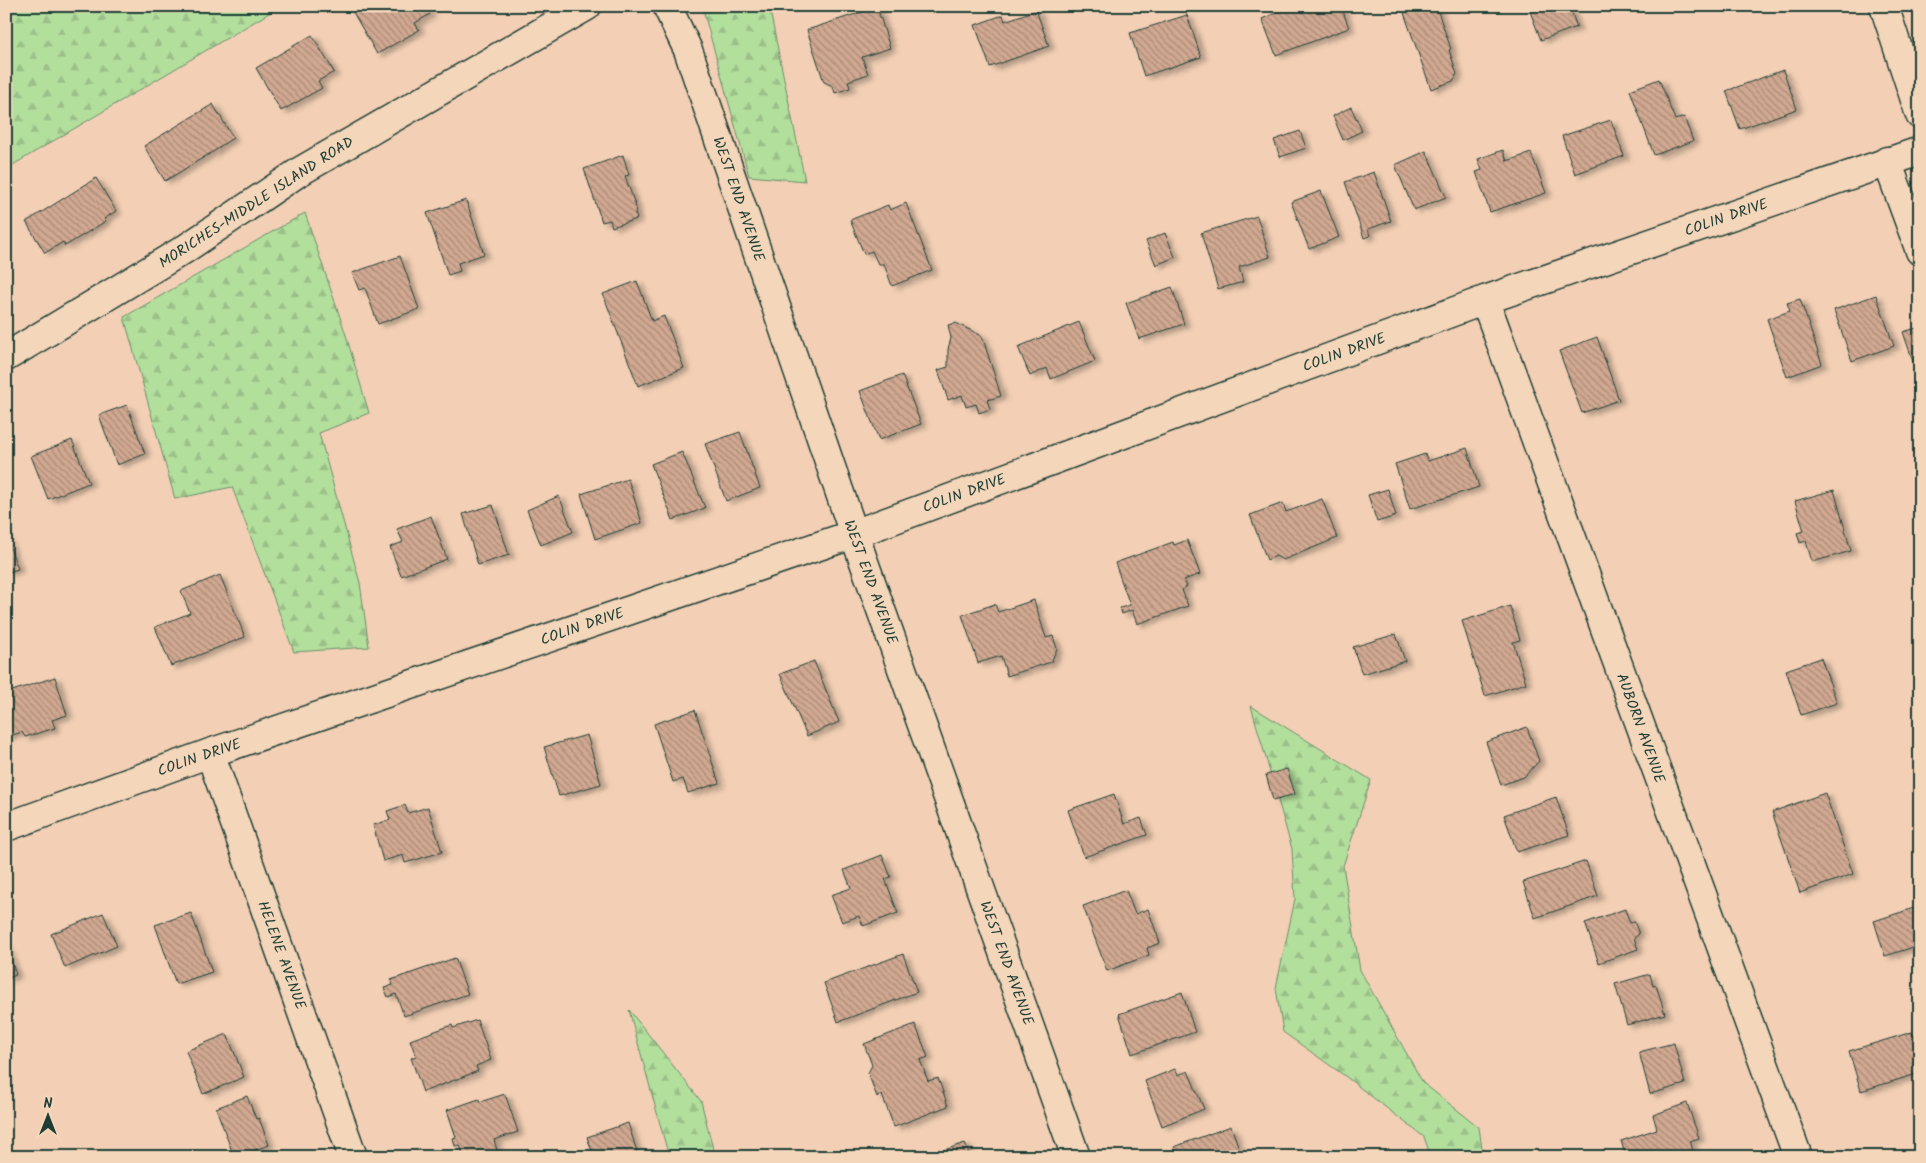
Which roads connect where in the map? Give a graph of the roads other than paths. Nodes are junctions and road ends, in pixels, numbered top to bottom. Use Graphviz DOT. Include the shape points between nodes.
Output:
graph roads {
  1 [pos="587,6"];
  2 [pos="667,6"];
  3 [pos="1884,6"];
  4 [pos="1920,115"];
  5 [pos="1920,151"];
  6 [pos="1887,162"];
  7 [pos="1920,251"];
  8 [pos="1485,300"];
  9 [pos="6,357"];
  10 [pos="854,534"];
  11 [pos="210,753"];
  12 [pos="6,827"];
  13 [pos="353,1157"];
  14 [pos="1076,1157"];
  15 [pos="1798,1157"];
  1 -- 9 [label="street, MORICHES-MIDDLE ISLAND ROAD" via="299,172 185,249"];
  2 -- 10 [label="street, WEST END AVENUE" via="688,50"];
  3 -- 4 [label="street"];
  5 -- 6 [label="street, COLIN DRIVE"];
  6 -- 7 [label="street"];
  6 -- 8 [label="street, COLIN DRIVE"];
  8 -- 10 [label="street, COLIN DRIVE"];
  8 -- 15 [label="street, AUBORN AVENUE"];
  10 -- 11 [label="street, COLIN DRIVE"];
  10 -- 14 [label="street, WEST END AVENUE"];
  11 -- 12 [label="street, COLIN DRIVE"];
  11 -- 13 [label="street, HELENE AVENUE"];
}
